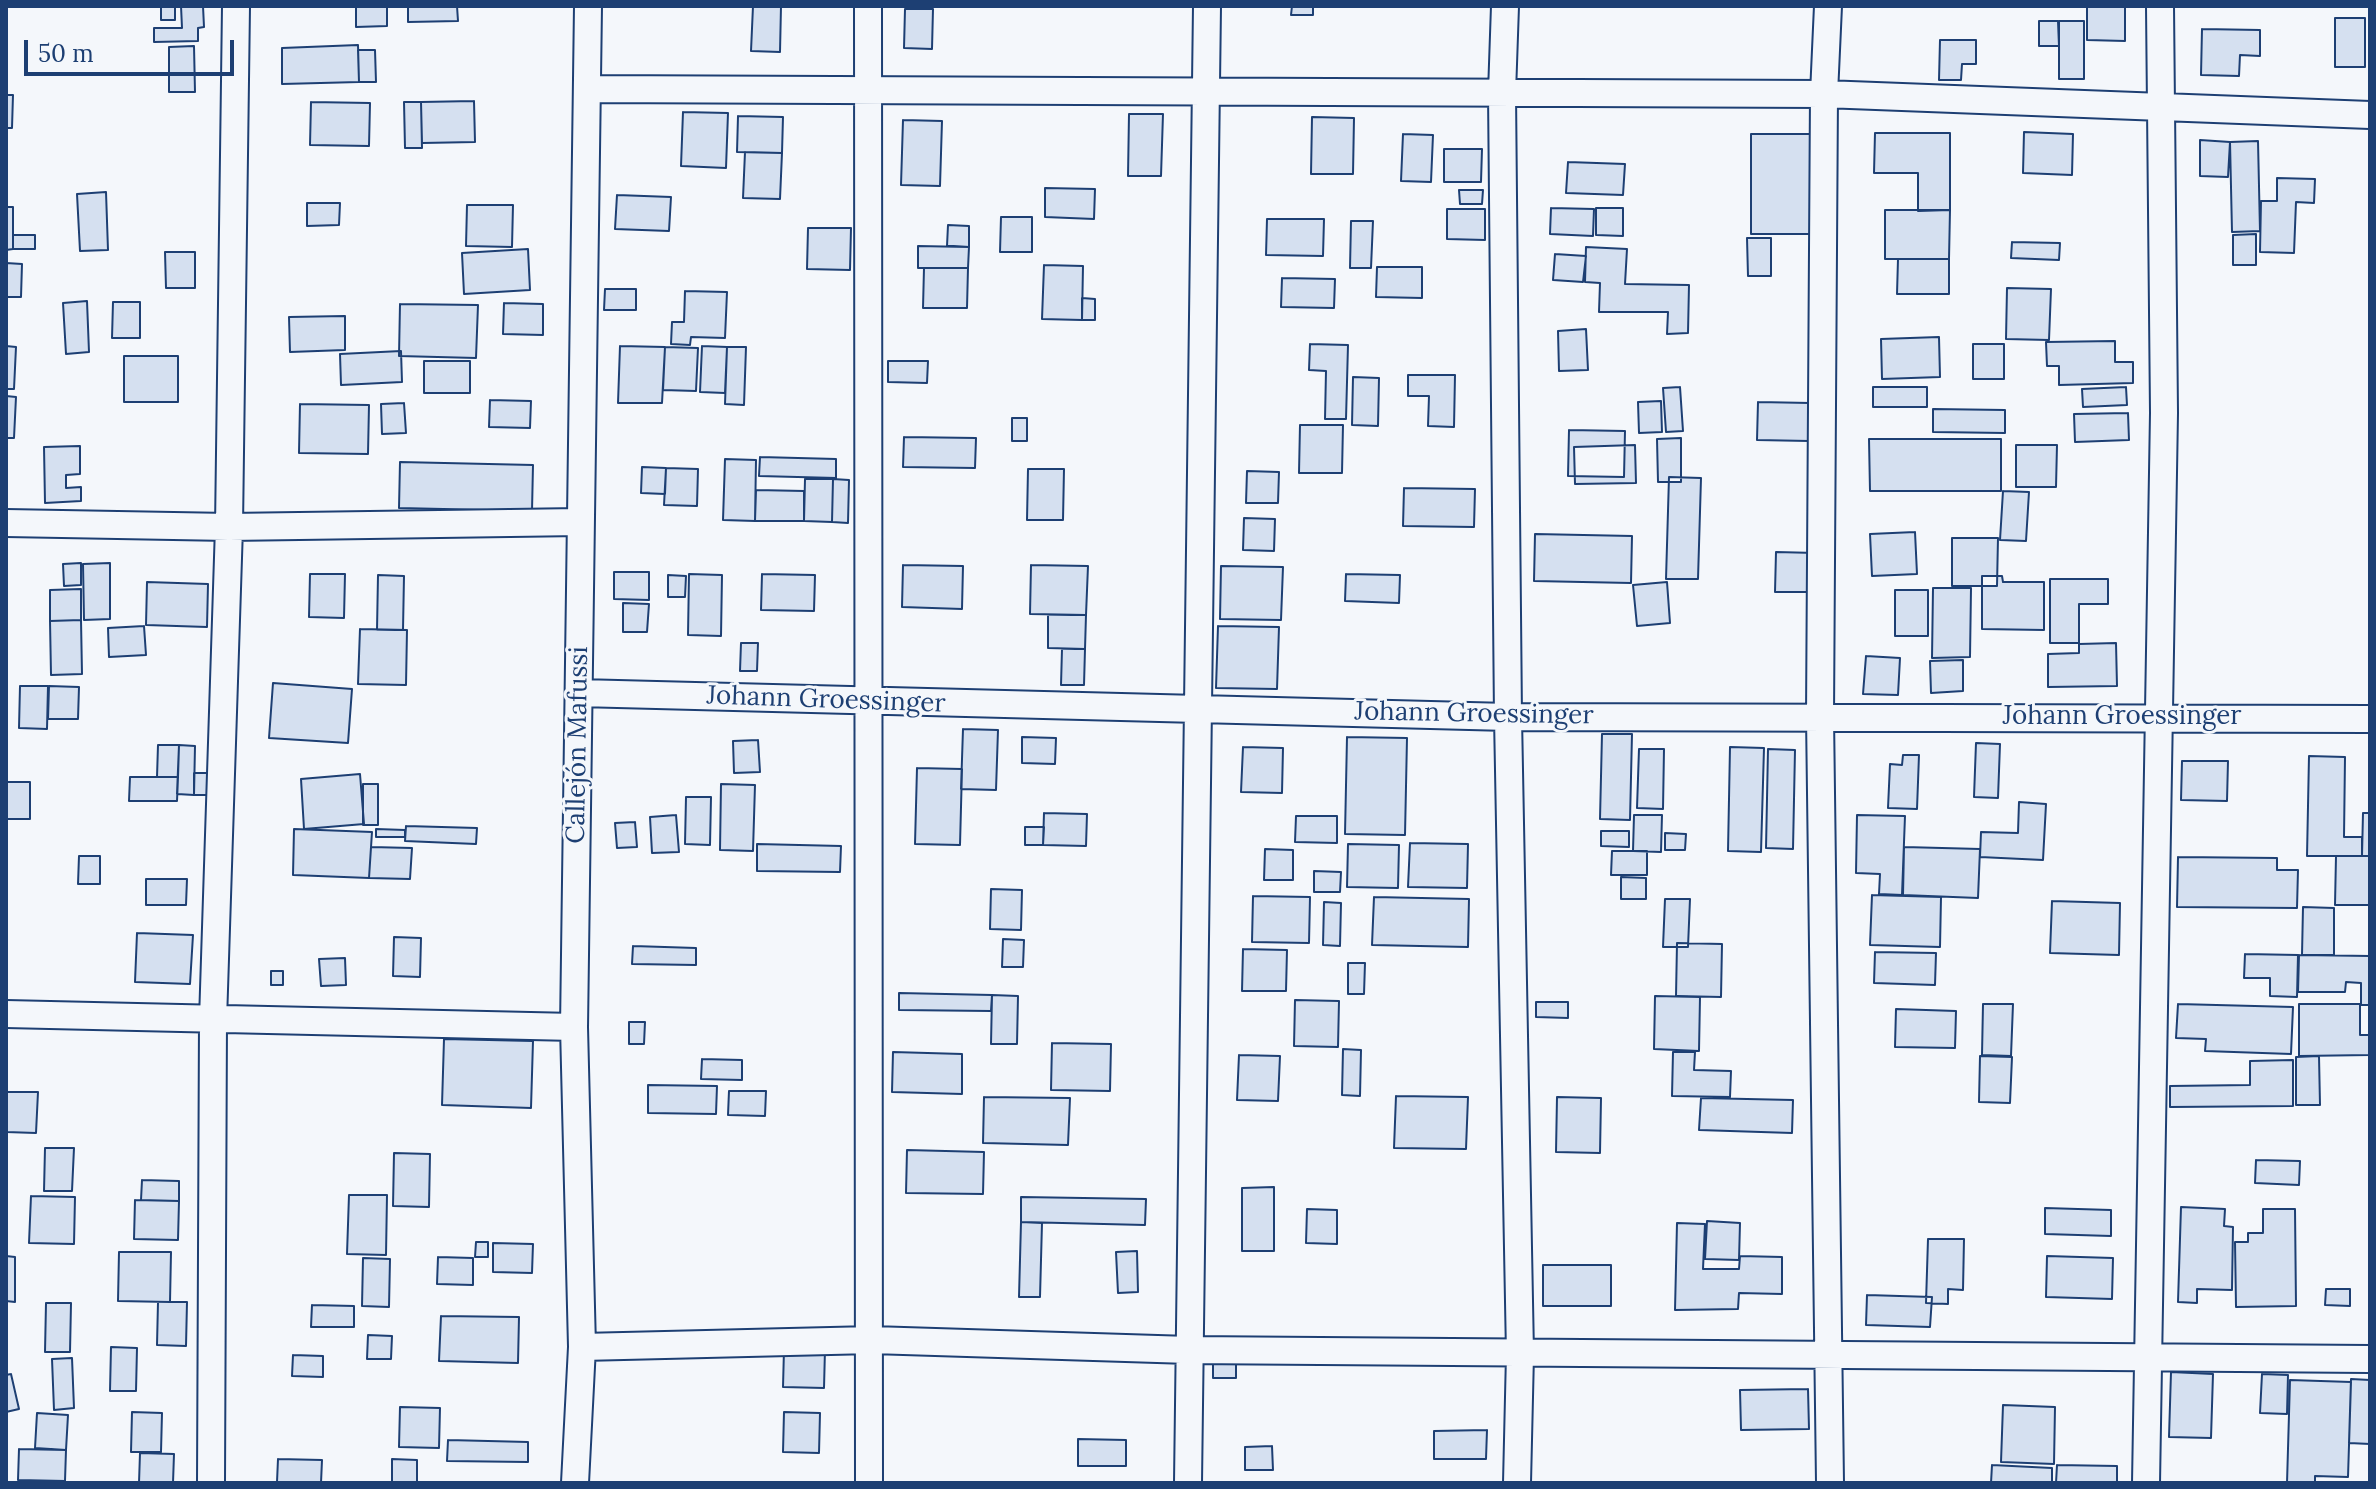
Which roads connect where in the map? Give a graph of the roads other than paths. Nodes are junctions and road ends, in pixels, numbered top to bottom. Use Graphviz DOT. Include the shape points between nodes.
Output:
graph roads {
  1 [pos="236,6"];
  2 [pos="588,6"];
  3 [pos="868,6"];
  4 [pos="1207,6"];
  5 [pos="1505,6"];
  6 [pos="1828,6"];
  7 [pos="2160,6"];
  8 [pos="869,88"];
  9 [pos="587,89"];
  10 [pos="1207,92"];
  11 [pos="1502,93"];
  12 [pos="1824,94"];
  13 [pos="2159,110"];
  14 [pos="2370,115"];
  15 [pos="580,522"];
  16 [pos="6,523"];
  17 [pos="229,527"];
  18 [pos="579,693"];
  19 [pos="870,703"];
  20 [pos="1198,707"];
  21 [pos="1820,716"];
  22 [pos="2159,716"];
  23 [pos="1508,717"];
  24 [pos="2370,719"];
  25 [pos="6,1014"];
  26 [pos="213,1020"];
  27 [pos="574,1027"];
  28 [pos="872,1340"];
  29 [pos="582,1347"];
  30 [pos="1189,1350"];
  31 [pos="1829,1353"];
  32 [pos="1520,1354"];
  33 [pos="2147,1358"];
  34 [pos="2370,1359"];
  35 [pos="211,1483"];
  36 [pos="575,1483"];
  37 [pos="869,1483"];
  38 [pos="1188,1483"];
  39 [pos="1517,1483"];
  40 [pos="1830,1483"];
  41 [pos="2146,1483"];
  1 -- 17 [label="street"];
  2 -- 9 [label="street, Callejón Mafussi"];
  3 -- 8 [label="street"];
  4 -- 10 [label="street"];
  5 -- 11 [label="street"];
  6 -- 12 [label="street"];
  7 -- 13 [label="street"];
  8 -- 9 [label="street"];
  8 -- 10 [label="street"];
  8 -- 19 [label="street"];
  9 -- 15 [label="street, Callejón Mafussi"];
  10 -- 11 [label="street"];
  10 -- 20 [label="street"];
  11 -- 12 [label="street"];
  11 -- 23 [label="street"];
  12 -- 13 [label="street"];
  12 -- 21 [label="street"];
  13 -- 14 [label="street"];
  13 -- 22 [label="street" via="2164,413"];
  15 -- 17 [label="street"];
  15 -- 18 [label="street, Callejón Mafussi"];
  16 -- 17 [label="street"];
  17 -- 26 [label="street"];
  18 -- 19 [label="street, Johann Groessinger"];
  18 -- 27 [label="street, Callejón Mafussi"];
  19 -- 20 [label="street, Johann Groessinger"];
  19 -- 28 [label="street"];
  20 -- 23 [label="street, Johann Groessinger"];
  20 -- 30 [label="street"];
  21 -- 22 [label="street, Johann Groessinger"];
  21 -- 23 [label="street, Johann Groessinger"];
  21 -- 31 [label="street"];
  22 -- 24 [label="street, Johann Groessinger"];
  22 -- 33 [label="street"];
  23 -- 32 [label="street"];
  25 -- 26 [label="street"];
  26 -- 27 [label="street"];
  26 -- 35 [label="street"];
  27 -- 29 [label="street, Callejón Mafussi"];
  28 -- 29 [label="street"];
  28 -- 30 [label="street"];
  28 -- 37 [label="street"];
  29 -- 36 [label="street, Callejón Mafussi"];
  30 -- 32 [label="street"];
  30 -- 38 [label="street"];
  31 -- 32 [label="street"];
  31 -- 33 [label="street"];
  31 -- 40 [label="street"];
  32 -- 39 [label="street"];
  33 -- 34 [label="street"];
  33 -- 41 [label="street"];
}
